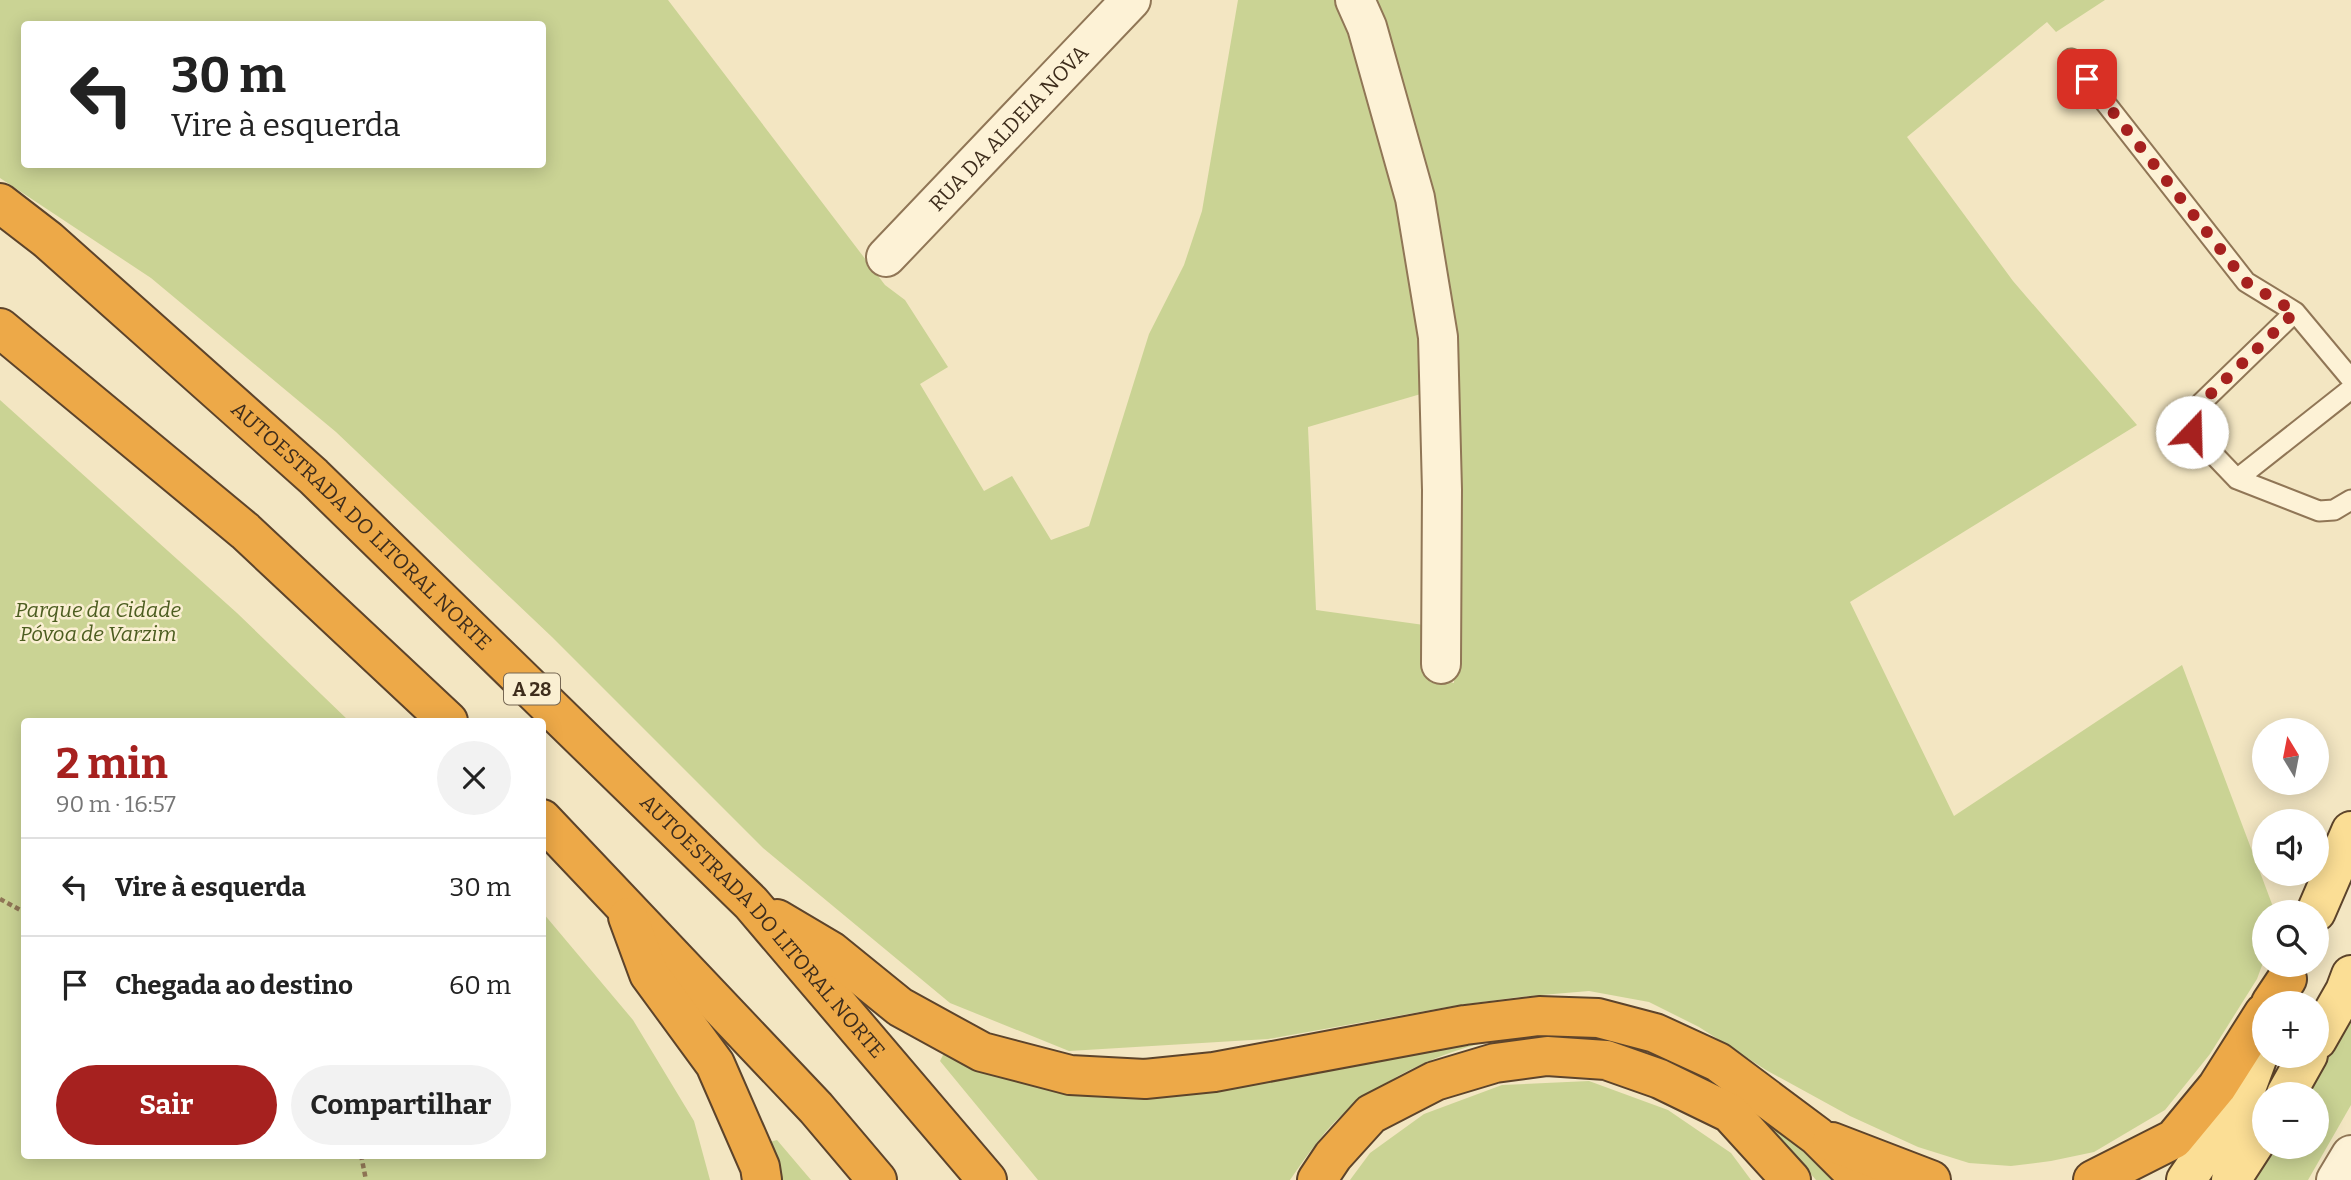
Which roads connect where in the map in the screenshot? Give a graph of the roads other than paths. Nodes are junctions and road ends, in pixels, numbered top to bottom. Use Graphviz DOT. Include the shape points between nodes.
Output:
graph roads {
  1 [pos="1131,0"];
  2 [pos="1355,0"];
  3 [pos="2071,59"];
  4 [pos="0,204"];
  5 [pos="887,257"];
  6 [pos="2295,312"];
  7 [pos="0,328"];
  8 [pos="2351,379"];
  9 [pos="2351,389"];
  10 [pos="2237,479"];
  11 [pos="2351,500"];
  12 [pos="1441,664"];
  13 [pos="445,718"];
  14 [pos="546,822"];
  15 [pos="2351,831"];
  16 [pos="2321,900"];
  17 [pos="623,902"];
  18 [pos="751,903"];
  19 [pos="2351,975"];
  20 [pos="2329,1019"];
  21 [pos="2252,1032"];
  22 [pos="2254,1068"];
  23 [pos="1817,1136"];
  24 [pos="2252,1148"];
  25 [pos="2351,1155"];
  26 [pos="1789,1179"];
  27 [pos="762,1180"];
  28 [pos="877,1180"];
  29 [pos="987,1180"];
  30 [pos="1317,1180"];
  31 [pos="1861,1180"];
  32 [pos="1931,1180"];
  33 [pos="2092,1180"];
  34 [pos="2186,1180"];
  35 [pos="2231,1180"];
  36 [pos="2336,1180"];
  1 -- 5 [label="street, RUA DA ALDEIA NOVA"];
  2 -- 12 [label="street" via="1367,27 1415,198 1438,337"];
  3 -- 6 [label="lane" via="2246,282"];
  4 -- 18 [label="highway, AUTOESTRADA DO LITORAL NORTE / A 28" via="48,240 313,476"];
  6 -- 8 [label="lane"];
  6 -- 10 [label="lane" via="2193,411 2192,432"];
  7 -- 13 [label="highway" via="245,531"];
  9 -- 10 [label="lane"];
  10 -- 11 [label="lane" via="2319,511 2334,510"];
  14 -- 17 [label="highway"];
  15 -- 16 [label="main road"];
  17 -- 27 [label="highway" via="649,974 715,1064"];
  17 -- 28 [label="highway" via="816,1108"];
  18 -- 23 [label="highway" via="831,951 900,1007 982,1052 1070,1074 1145,1079 1214,1072 1465,1025 1539,1016 1598,1018 1655,1032 1718,1062"];
  18 -- 29 [label="highway, AUTOESTRADA DO LITORAL NORTE / A 28"];
  19 -- 20 [label="main road"];
  21 -- 33 [label="highway" via="2217,1087 2174,1139"];
  22 -- 34 [label="main road" via="2243,1097"];
  23 -- 31 [label="highway"];
  23 -- 32 [label="highway"];
  24 -- 35 [label="main road"];
  25 -- 36 [label="street"];
  26 -- 30 [label="highway" via="1730,1113 1660,1079 1606,1060 1546,1056 1495,1063 1435,1081 1371,1114"];
}
